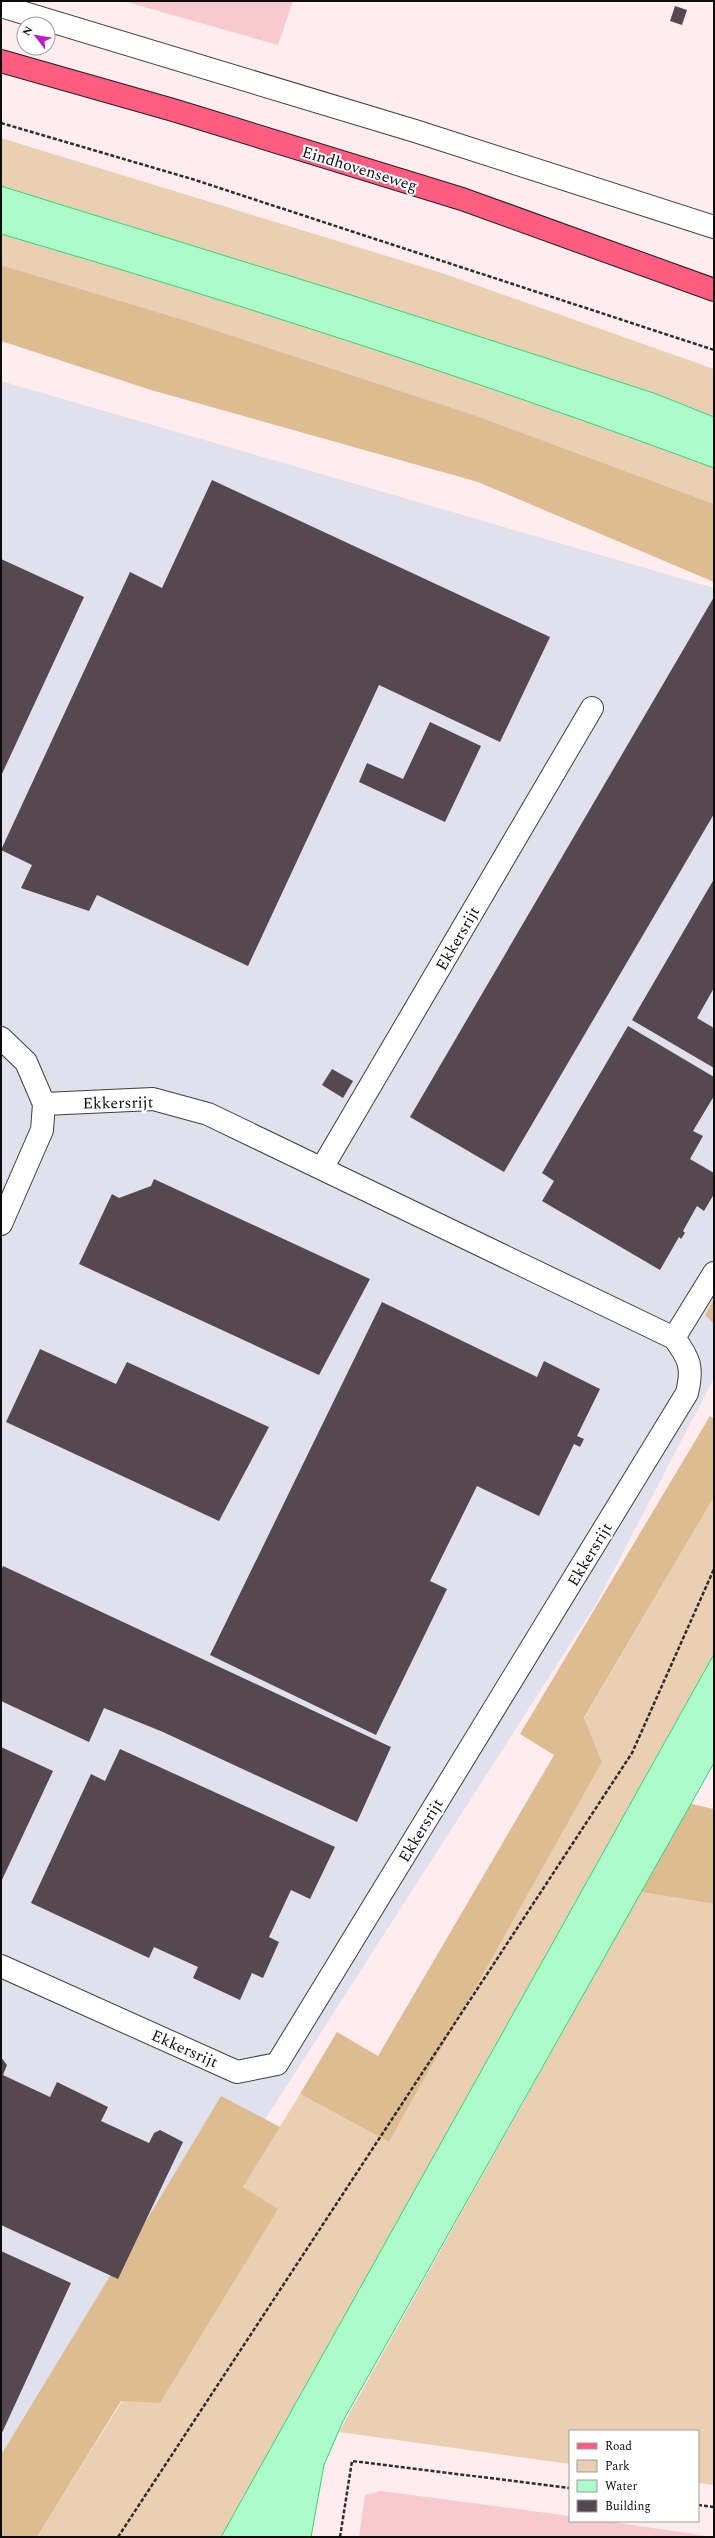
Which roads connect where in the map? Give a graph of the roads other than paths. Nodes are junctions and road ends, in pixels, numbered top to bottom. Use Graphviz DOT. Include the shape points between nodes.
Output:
graph roads {
  1 [pos="1,6"];
  2 [pos="1,61"];
  3 [pos="714,227"];
  4 [pos="714,290"];
  5 [pos="592,708"];
  6 [pos="1,1038"];
  7 [pos="44,1104"];
  8 [pos="322,1168"];
  9 [pos="1,1224"];
  10 [pos="714,1273"];
  11 [pos="674,1338"];
  12 [pos="1,1966"];
  1 -- 3 [label="street" via="415,131"];
  2 -- 4 [label="main road, Eindhovenseweg" via="173,110 462,199"];
  5 -- 8 [label="street, Ekkersrijt"];
  6 -- 7 [label="street" via="26,1062"];
  7 -- 8 [label="street, Ekkersrijt" via="153,1099 208,1114"];
  7 -- 9 [label="street" via="42,1130"];
  8 -- 11 [label="street, Ekkersrijt"];
  10 -- 11 [label="street"];
  11 -- 12 [label="street, Ekkersrijt" via="684,1351 692,1373 687,1393 277,2064 237,2072"];
}
